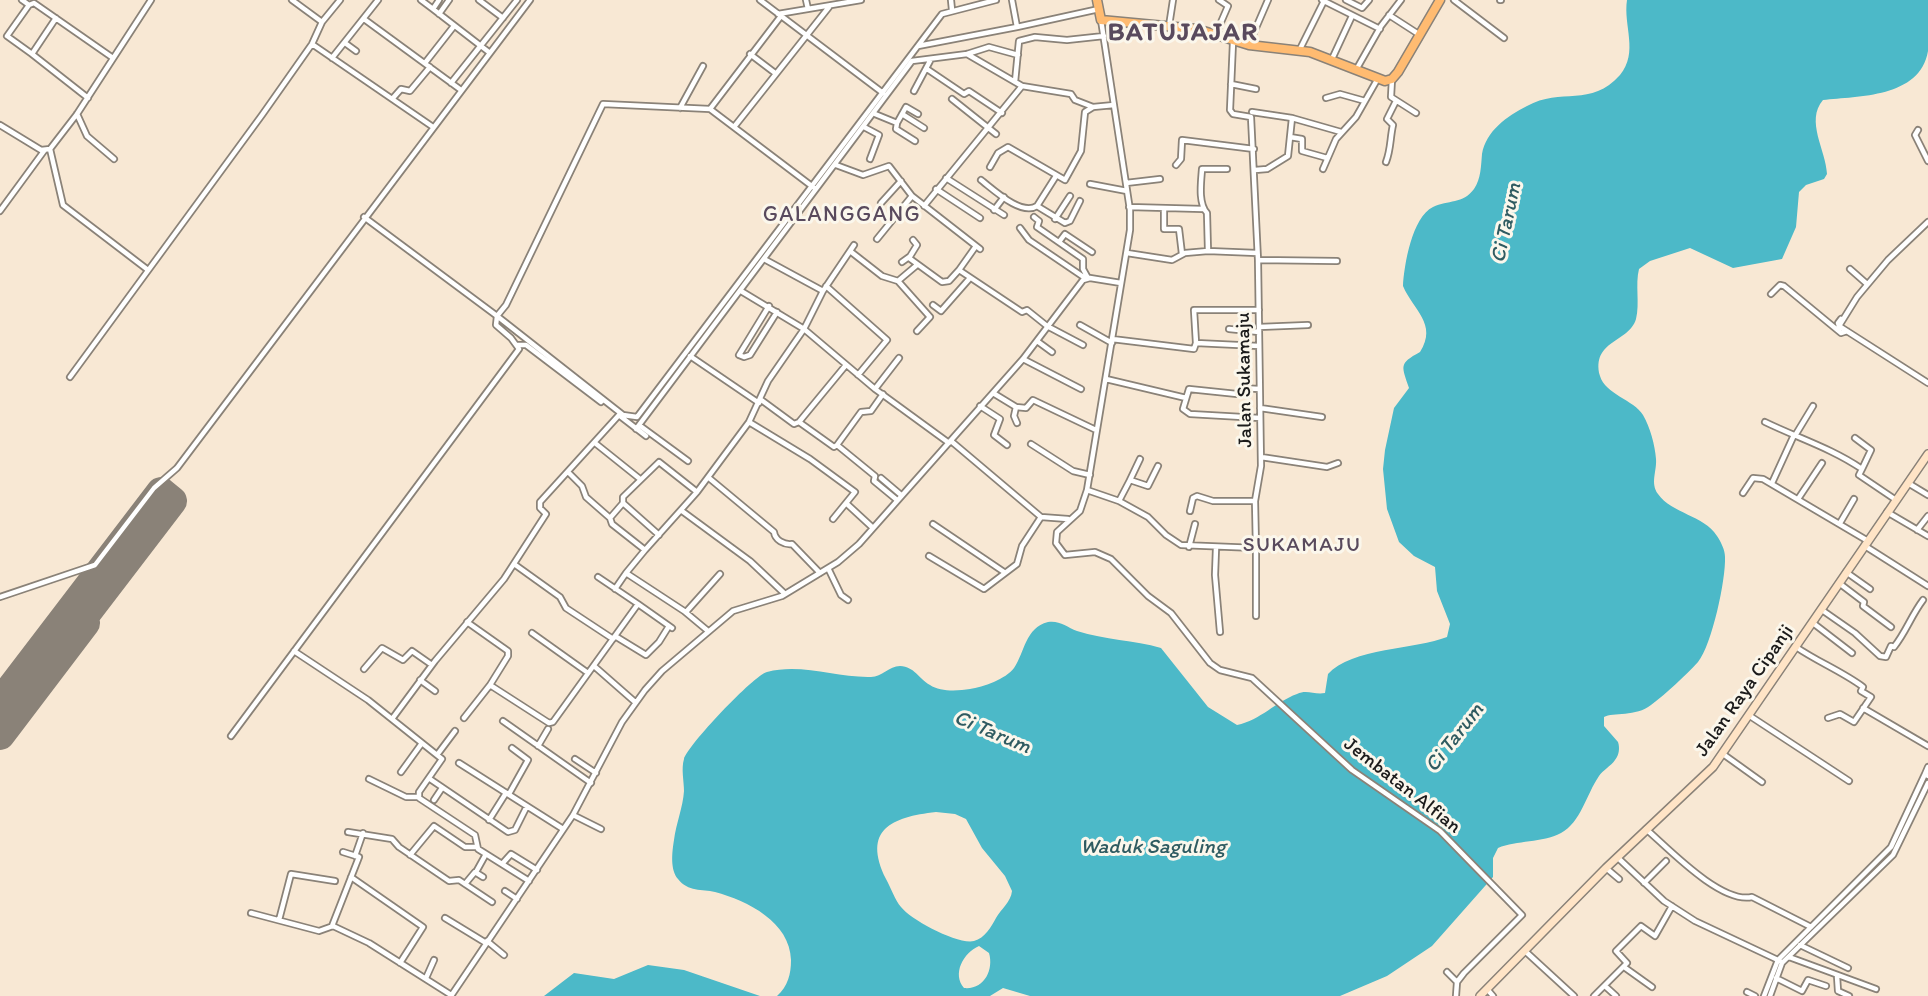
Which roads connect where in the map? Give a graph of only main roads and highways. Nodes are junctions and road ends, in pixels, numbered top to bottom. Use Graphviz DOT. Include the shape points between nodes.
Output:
graph roads {
  1 [pos="1440,0"];
  2 [pos="1098,4"];
  3 [pos="1928,454"];
  4 [pos="1480,996"];
  1 -- 2 [label="highway" via="1392,79 1377,80 1332,59 1233,42 1204,30 1101,20"];
  3 -- 4 [label="main road, Jalan Raya Cipanji" via="1723,754"];
}
